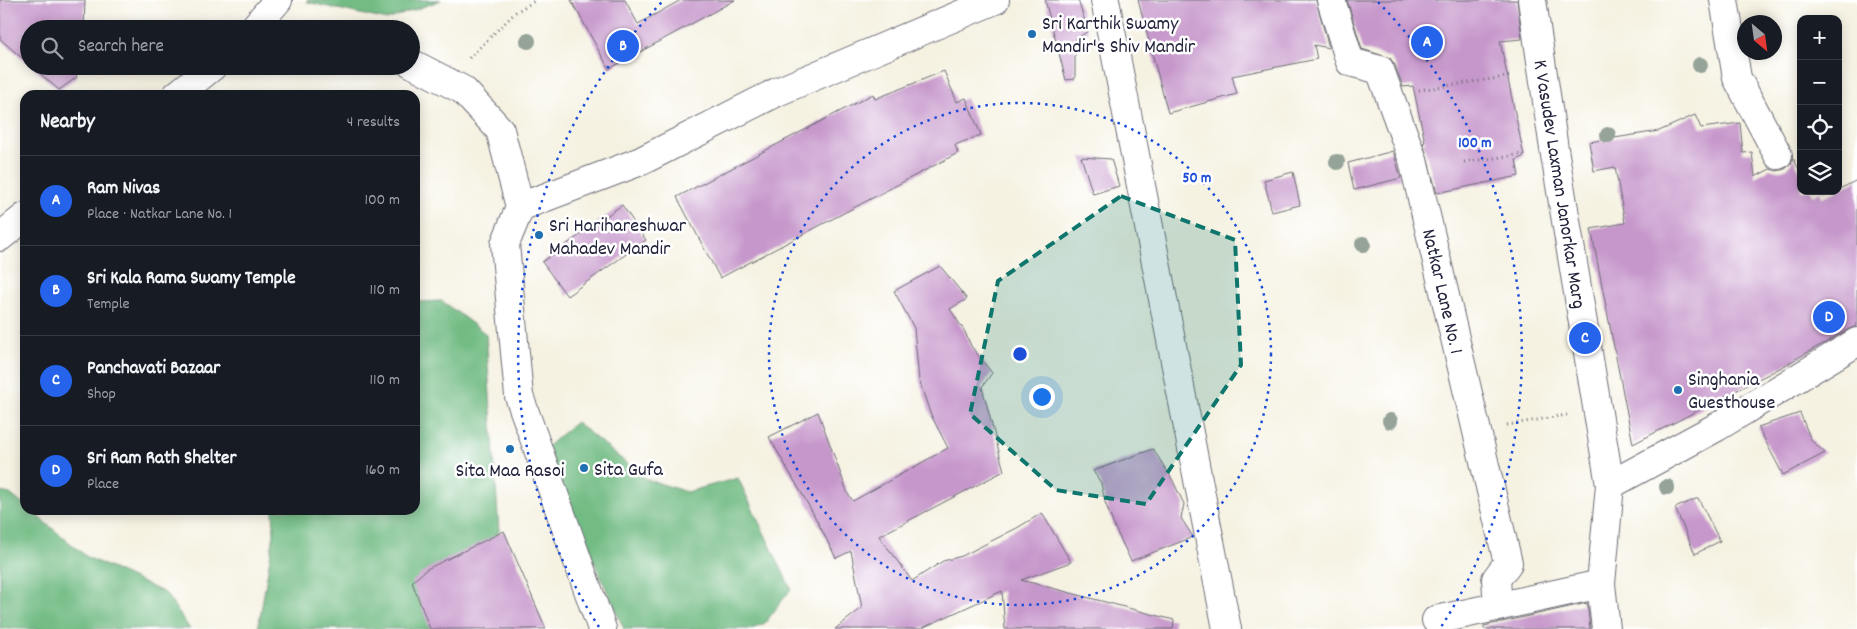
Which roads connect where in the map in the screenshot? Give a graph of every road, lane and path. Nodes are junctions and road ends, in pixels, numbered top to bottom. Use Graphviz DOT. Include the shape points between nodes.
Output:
graph roads {
  1 [pos="278,0"];
  2 [pos="536,0"];
  3 [pos="995,0"];
  4 [pos="1105,0"];
  5 [pos="1331,0"];
  6 [pos="1532,0"];
  7 [pos="1724,0"];
  8 [pos="261,20"];
  9 [pos="420,68"];
  10 [pos="202,75"];
  11 [pos="1512,76"];
  12 [pos="445,81"];
  13 [pos="183,90"];
  14 [pos="1388,94"];
  15 [pos="1554,149"];
  16 [pos="1778,155"];
  17 [pos="1464,162"];
  18 [pos="520,206"];
  19 [pos="20,221"];
  20 [pos="0,237"];
  21 [pos="1857,342"];
  22 [pos="1598,410"];
  23 [pos="1477,430"];
  24 [pos="1610,485"];
  25 [pos="1601,584"];
  26 [pos="1498,607"];
  27 [pos="1436,620"];
  28 [pos="602,629"];
  29 [pos="1227,629"];
  30 [pos="1606,629"];
  1 -- 8 [label="street"];
  2 -- 12 [label="path" via="516,12"];
  3 -- 18 [label="street" via="777,92 641,161"];
  4 -- 29 [label="street"];
  5 -- 14 [label="street, Natkar Lane No. 1" via="1350,62 1380,70"];
  6 -- 15 [label="street, K Vasudev Laxman Janorkar Marg"];
  7 -- 16 [label="street" via="1737,78"];
  9 -- 12 [label="street"];
  10 -- 13 [label="street"];
  11 -- 14 [label="path"];
  12 -- 18 [label="street" via="463,90 500,130"];
  14 -- 23 [label="street, Natkar Lane No. 1" via="1413,160"];
  15 -- 17 [label="path"];
  15 -- 22 [label="street, K Vasudev Laxman Janorkar Marg"];
  18 -- 28 [label="street" via="505,244 519,396"];
  19 -- 20 [label="street"];
  21 -- 24 [label="street" via="1717,427"];
  22 -- 23 [label="path"];
  22 -- 24 [label="street, K Vasudev Laxman Janorkar Marg"];
  23 -- 26 [label="street, Natkar Lane No. 1" via="1508,563 1496,579"];
  24 -- 25 [label="street, K Vasudev Laxman Janorkar Marg"];
  25 -- 26 [label="street"];
  25 -- 30 [label="street, K Vasudev Laxman Janorkar Marg"];
  26 -- 27 [label="street"];
}
